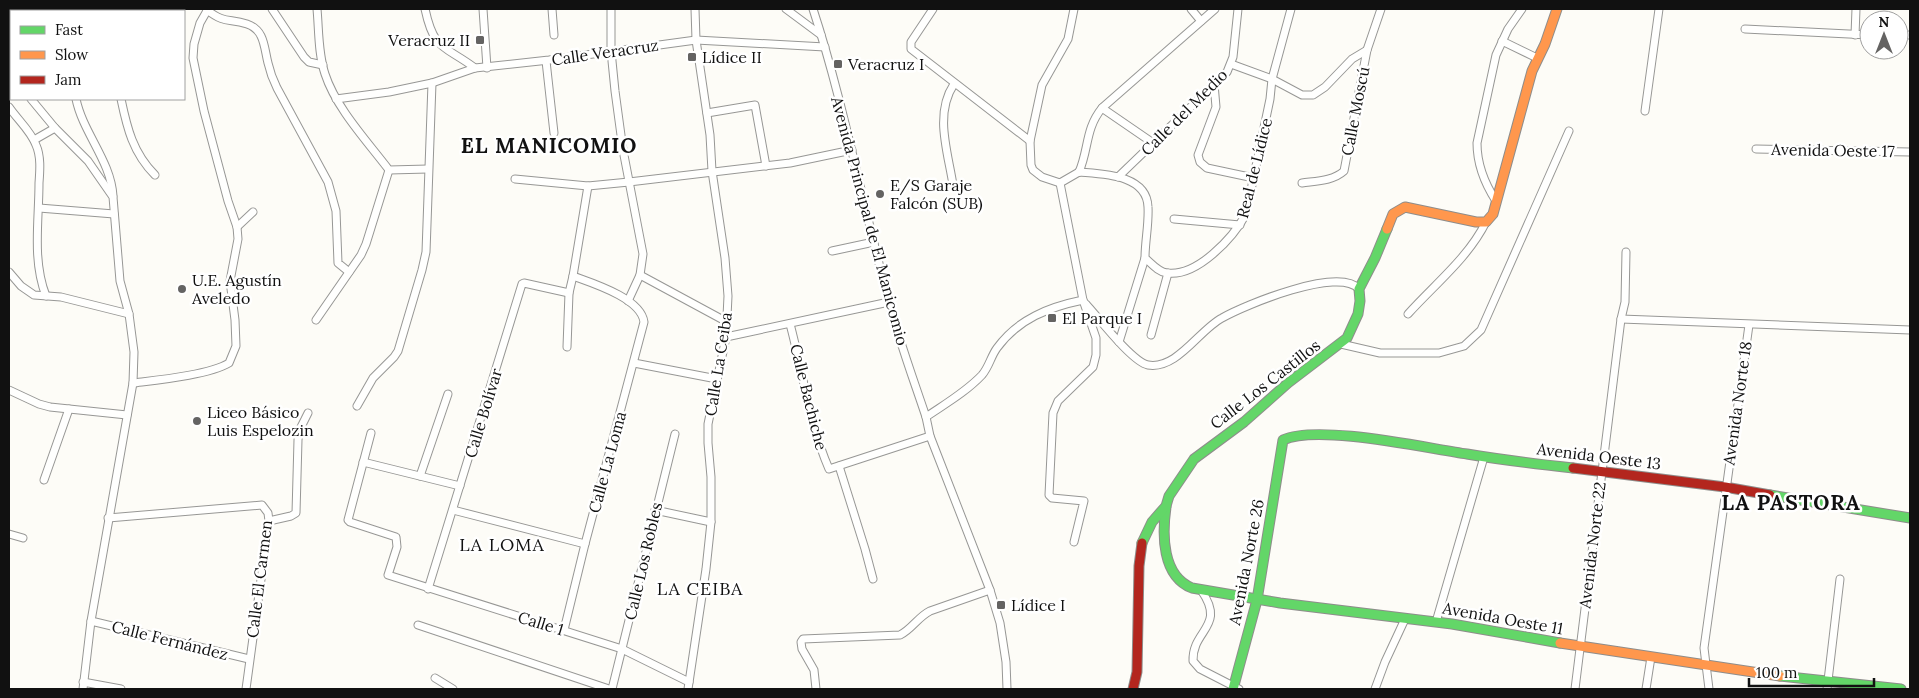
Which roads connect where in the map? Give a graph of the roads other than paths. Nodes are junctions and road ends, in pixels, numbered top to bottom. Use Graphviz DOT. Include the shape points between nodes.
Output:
graph roads {
  1 [pos="272,9"];
  2 [pos="317,9"];
  3 [pos="425,9"];
  4 [pos="483,9"];
  5 [pos="552,9"];
  6 [pos="611,9"];
  7 [pos="695,9"];
  8 [pos="786,9"];
  9 [pos="813,9"];
  10 [pos="934,9"];
  11 [pos="1074,9"];
  12 [pos="1191,9"];
  13 [pos="1214,9"];
  14 [pos="1238,9"];
  15 [pos="1291,9"];
  16 [pos="1381,9"];
  17 [pos="1522,9"];
  18 [pos="1557,9"];
  19 [pos="1659,9"];
  20 [pos="1856,9"];
  21 [pos="208,10"];
  22 [pos="1201,20"];
  23 [pos="1745,29"];
  24 [pos="1855,34"];
  25 [pos="1859,34"];
  26 [pos="554,35"];
  27 [pos="822,36"];
  28 [pos="696,40"];
  29 [pos="1502,41"];
  30 [pos="825,47"];
  31 [pos="1367,50"];
  32 [pos="611,51"];
  33 [pos="1537,58"];
  34 [pos="546,61"];
  35 [pos="1231,64"];
  36 [pos="323,65"];
  37 [pos="474,68"];
  38 [pos="487,68"];
  39 [pos="1272,79"];
  40 [pos="432,83"];
  41 [pos="954,84"];
  42 [pos="1214,84"];
  43 [pos="336,99"];
  44 [pos="32,100"];
  45 [pos="76,100"];
  46 [pos="121,100"];
  47 [pos="9,107"];
  48 [pos="1102,108"];
  49 [pos="1646,111"];
  50 [pos="707,113"];
  51 [pos="55,128"];
  52 [pos="1569,131"];
  53 [pos="554,133"];
  54 [pos="34,140"];
  55 [pos="1030,142"];
  56 [pos="1154,143"];
  57 [pos="1756,149"];
  58 [pos="852,150"];
  59 [pos="1910,152"];
  60 [pos="766,166"];
  61 [pos="428,169"];
  62 [pos="389,170"];
  63 [pos="712,171"];
  64 [pos="1079,172"];
  65 [pos="155,175"];
  66 [pos="1118,177"];
  67 [pos="1254,178"];
  68 [pos="515,179"];
  69 [pos="629,182"];
  70 [pos="1060,183"];
  71 [pos="1302,183"];
  72 [pos="953,185"];
  73 [pos="588,186"];
  74 [pos="113,197"];
  75 [pos="1496,201"];
  76 [pos="39,208"];
  77 [pos="252,212"];
  78 [pos="114,214"];
  79 [pos="1174,218"];
  80 [pos="1486,222"];
  81 [pos="1240,225"];
  82 [pos="237,227"];
  83 [pos="874,242"];
  84 [pos="832,250"];
  85 [pos="1626,252"];
  86 [pos="1145,258"];
  87 [pos="349,272"];
  88 [pos="1168,273"];
  89 [pos="10,275"];
  90 [pos="573,276"];
  91 [pos="640,276"];
  92 [pos="1359,289"];
  93 [pos="569,293"];
  94 [pos="46,296"];
  95 [pos="1082,300"];
  96 [pos="628,301"];
  97 [pos="888,302"];
  98 [pos="129,314"];
  99 [pos="1408,314"];
  100 [pos="1621,319"];
  101 [pos="316,320"];
  102 [pos="727,322"];
  103 [pos="790,324"];
  104 [pos="1749,325"];
  105 [pos="1910,330"];
  106 [pos="1151,335"];
  107 [pos="726,337"];
  108 [pos="1119,342"];
  109 [pos="1341,344"];
  110 [pos="567,347"];
  111 [pos="634,363"];
  112 [pos="717,379"];
  113 [pos="133,383"];
  114 [pos="9,390"];
  115 [pos="448,394"];
  116 [pos="357,406"];
  117 [pos="69,409"];
  118 [pos="308,412"];
  119 [pos="128,415"];
  120 [pos="926,417"];
  121 [pos="371,433"];
  122 [pos="675,434"];
  123 [pos="930,436"];
  124 [pos="1283,440"];
  125 [pos="1484,457"];
  126 [pos="363,462"];
  127 [pos="839,466"];
  128 [pos="1601,470"];
  129 [pos="420,476"];
  130 [pos="44,480"];
  131 [pos="460,486"];
  132 [pos="1725,487"];
  133 [pos="1166,506"];
  134 [pos="453,510"];
  135 [pos="655,510"];
  136 [pos="108,518"];
  137 [pos="1910,518"];
  138 [pos="269,521"];
  139 [pos="711,522"];
  140 [pos="9,534"];
  141 [pos="23,538"];
  142 [pos="1074,542"];
  143 [pos="585,544"];
  144 [pos="1840,579"];
  145 [pos="873,580"];
  146 [pos="428,589"];
  147 [pos="990,590"];
  148 [pos="1201,590"];
  149 [pos="1257,600"];
  150 [pos="1405,619"];
  151 [pos="91,621"];
  152 [pos="1436,622"];
  153 [pos="418,625"];
  154 [pos="564,630"];
  155 [pos="1580,647"];
  156 [pos="622,649"];
  157 [pos="1652,657"];
  158 [pos="249,659"];
  159 [pos="1708,667"];
  160 [pos="434,678"];
  161 [pos="83,686"];
  162 [pos="689,686"];
  163 [pos="1828,686"];
  164 [pos="1235,688"];
  165 [pos="121,689"];
  166 [pos="246,689"];
  167 [pos="453,689"];
  168 [pos="610,689"];
  169 [pos="816,689"];
  170 [pos="1007,689"];
  171 [pos="1133,689"];
  172 [pos="1375,689"];
  173 [pos="1575,689"];
  174 [pos="1646,689"];
  175 [pos="1709,689"];
  176 [pos="1902,689"];
  1 -- 36 [label="street" via="304,57 309,62"];
  2 -- 36 [label="street"];
  3 -- 37 [label="street" via="438,44"];
  4 -- 38 [label="street"];
  5 -- 26 [label="street"];
  6 -- 32 [label="street"];
  7 -- 28 [label="street, Calle La Ceiba"];
  8 -- 27 [label="street"];
  9 -- 27 [label="street, Avenida Principal de El Manicomio"];
  10 -- 41 [label="street" via="911,42 911,48"];
  11 -- 55 [label="street" via="1068,39 1044,78"];
  12 -- 22 [label="street"];
  13 -- 22 [label="street"];
  14 -- 35 [label="street, Calle del Medio"];
  15 -- 39 [label="street, Real de Lídice"];
  16 -- 31 [label="street, Calle Moscú"];
  17 -- 29 [label="street"];
  18 -- 33 [label="street"];
  19 -- 49 [label="street"];
  20 -- 24 [label="street"];
  21 -- 82 [label="street" via="200,23 193,58 204,111"];
  21 -- 87 [label="street" via="217,18 246,24 262,36 277,88 328,182 336,211 338,263"];
  22 -- 48 [label="street"];
  23 -- 24 [label="street"];
  24 -- 25 [label="street"];
  27 -- 30 [label="street, Avenida Principal de El Manicomio"];
  28 -- 30 [label="street, Calle Veracruz"];
  28 -- 32 [label="street, Calle Veracruz"];
  28 -- 50 [label="street, Calle La Ceiba"];
  29 -- 33 [label="street"];
  29 -- 75 [label="street" via="1477,143 1482,170"];
  30 -- 58 [label="street, Avenida Principal de El Manicomio"];
  31 -- 39 [label="street" via="1352,59 1313,96 1302,95"];
  31 -- 71 [label="street, Calle Moscú" via="1344,171 1338,176"];
  32 -- 34 [label="street, Calle Veracruz"];
  32 -- 69 [label="street"];
  33 -- 75 [label="street"];
  34 -- 38 [label="street, Calle Veracruz"];
  34 -- 53 [label="street"];
  35 -- 39 [label="street"];
  35 -- 42 [label="street, Calle del Medio"];
  36 -- 43 [label="street"];
  37 -- 38 [label="street, Calle Veracruz"];
  37 -- 40 [label="street, Calle Veracruz"];
  39 -- 67 [label="street, Real de Lídice"];
  40 -- 43 [label="street, Calle Veracruz"];
  40 -- 61 [label="street"];
  41 -- 55 [label="street"];
  41 -- 72 [label="street" via="946,96 944,108 944,131"];
  42 -- 56 [label="street, Calle del Medio"];
  42 -- 67 [label="street" via="1216,107 1198,156 1200,162 1207,168"];
  43 -- 62 [label="street"];
  44 -- 51 [label="street"];
  45 -- 74 [label="street" via="111,178"];
  46 -- 65 [label="street" via="132,144 145,166"];
  47 -- 54 [label="street"];
  48 -- 56 [label="street"];
  48 -- 64 [label="street" via="1087,138"];
  50 -- 60 [label="street" via="755,105"];
  50 -- 63 [label="street, Calle La Ceiba"];
  51 -- 54 [label="street"];
  51 -- 74 [label="street" via="88,161"];
  52 -- 109 [label="street" via="1481,330 1464,346 1439,353 1380,353"];
  54 -- 76 [label="street" via="40,166"];
  55 -- 70 [label="street" via="1033,170"];
  56 -- 66 [label="street, Calle del Medio"];
  57 -- 59 [label="street, Avenida Oeste 17"];
  58 -- 60 [label="street"];
  58 -- 83 [label="street, Avenida Principal de El Manicomio"];
  60 -- 63 [label="street"];
  61 -- 62 [label="street"];
  61 -- 116 [label="street" via="426,252 401,342 396,354 374,378"];
  62 -- 87 [label="street" via="366,244"];
  63 -- 69 [label="street"];
  63 -- 102 [label="street, Calle La Ceiba" via="725,258"];
  64 -- 66 [label="street"];
  64 -- 70 [label="street"];
  66 -- 86 [label="street" via="1134,182 1145,196"];
  67 -- 81 [label="street, Real de Lídice" via="1246,214"];
  68 -- 73 [label="street"];
  69 -- 73 [label="street"];
  69 -- 91 [label="street" via="642,246"];
  70 -- 95 [label="street"];
  73 -- 90 [label="street"];
  74 -- 78 [label="street"];
  75 -- 80 [label="street" via="1493,214"];
  76 -- 78 [label="street"];
  76 -- 94 [label="street" via="36,257"];
  77 -- 82 [label="street"];
  78 -- 98 [label="street" via="120,281"];
  79 -- 81 [label="street"];
  80 -- 92 [label="street, Calle Los Castillos" via="1413,207 1399,209 1393,214"];
  80 -- 99 [label="street" via="1445,277"];
  81 -- 88 [label="street, Real de Lídice" via="1207,260 1190,269"];
  82 -- 113 [label="street" via="238,239 230,281 236,346 230,361 218,368"];
  83 -- 84 [label="street"];
  83 -- 97 [label="street, Avenida Principal de El Manicomio"];
  85 -- 100 [label="street, Avenida Norte 22" via="1625,302"];
  86 -- 88 [label="street"];
  86 -- 108 [label="street"];
  87 -- 101 [label="street"];
  88 -- 106 [label="street"];
  89 -- 94 [label="street" via="34,295"];
  90 -- 93 [label="street"];
  90 -- 96 [label="street, Calle La Loma"];
  91 -- 96 [label="street"];
  91 -- 102 [label="street"];
  92 -- 108 [label="street" via="1353,284 1325,282 1258,302 1210,326 1164,365 1146,365"];
  92 -- 109 [label="street, Calle Los Castillos" via="1360,300 1351,332"];
  93 -- 110 [label="street"];
  93 -- 131 [label="street, Calle Bolívar" via="522,284"];
  94 -- 98 [label="street" via="68,298"];
  95 -- 108 [label="street"];
  95 -- 120 [label="street" via="1048,309 1018,325 995,350 982,374"];
  95 -- 142 [label="street" via="1096,338 1096,355 1093,367 1058,401 1053,413 1048,495 1084,502"];
  96 -- 111 [label="street, Calle La Loma" via="641,313 644,322"];
  97 -- 103 [label="street"];
  97 -- 120 [label="street, Avenida Principal de El Manicomio"];
  98 -- 113 [label="street" via="134,352"];
  100 -- 104 [label="street"];
  100 -- 128 [label="street, Avenida Norte 22"];
  102 -- 107 [label="street, Calle La Ceiba"];
  103 -- 107 [label="street"];
  103 -- 127 [label="street, Calle Bachiche" via="811,419 829,469"];
  104 -- 105 [label="street"];
  104 -- 132 [label="street, Avenida Norte 18"];
  107 -- 112 [label="street, Calle La Ceiba"];
  109 -- 133 [label="street, Calle Los Castillos" via="1194,458"];
  111 -- 112 [label="street"];
  111 -- 143 [label="street, Calle La Loma"];
  112 -- 139 [label="street, Calle La Ceiba" via="708,424"];
  113 -- 119 [label="street"];
  114 -- 117 [label="street" via="39,404"];
  115 -- 129 [label="street"];
  117 -- 119 [label="street"];
  117 -- 130 [label="street"];
  118 -- 138 [label="street" via="299,431 296,512"];
  119 -- 136 [label="street"];
  120 -- 123 [label="street, Avenida Principal de El Manicomio"];
  121 -- 126 [label="street"];
  122 -- 135 [label="street, Calle Los Robles"];
  123 -- 127 [label="street"];
  123 -- 147 [label="street, Avenida Principal de El Manicomio"];
  124 -- 125 [label="street, Avenida Oeste 13" via="1317,434"];
  124 -- 149 [label="street, Avenida Norte 26"];
  125 -- 128 [label="street, Avenida Oeste 13"];
  125 -- 152 [label="street"];
  126 -- 129 [label="street"];
  126 -- 146 [label="street, Calle 1" via="349,521 396,537 397,547 388,575"];
  127 -- 145 [label="street"];
  128 -- 132 [label="street, Avenida Oeste 13"];
  128 -- 155 [label="street, Avenida Norte 22"];
  129 -- 131 [label="street"];
  131 -- 134 [label="street, Calle Bolívar"];
  132 -- 137 [label="street, Avenida Oeste 13"];
  132 -- 159 [label="street, Avenida Norte 18" via="1704,648"];
  133 -- 148 [label="street, Avenida Oeste 11" via="1164,534 1173,574 1184,585"];
  133 -- 171 [label="street, Calle Los Castillos" via="1142,541 1137,672"];
  134 -- 143 [label="street"];
  134 -- 146 [label="street, Calle Bolívar"];
  135 -- 139 [label="street"];
  135 -- 156 [label="street, Calle Los Robles"];
  136 -- 138 [label="street, Calle El Carmen" via="262,506"];
  136 -- 151 [label="street"];
  138 -- 158 [label="street, Calle El Carmen"];
  139 -- 162 [label="street, Calle La Ceiba"];
  140 -- 141 [label="street"];
  143 -- 154 [label="street, Calle La Loma"];
  144 -- 163 [label="street"];
  146 -- 154 [label="street, Calle 1"];
  147 -- 169 [label="street" via="930,611 900,635 802,639 802,649 814,670"];
  147 -- 170 [label="street, Avenida Principal de El Manicomio" via="1000,623"];
  148 -- 149 [label="street, Avenida Oeste 11"];
  148 -- 164 [label="street" via="1208,600 1211,619 1195,647 1193,661 1200,669"];
  149 -- 150 [label="street, Avenida Oeste 11"];
  149 -- 164 [label="street, Avenida Norte 26"];
  150 -- 152 [label="street, Avenida Oeste 11"];
  150 -- 172 [label="street"];
  151 -- 158 [label="street, Calle Fernández"];
  151 -- 161 [label="street"];
  152 -- 155 [label="street, Avenida Oeste 11"];
  153 -- 168 [label="street"];
  154 -- 156 [label="street, Calle 1"];
  155 -- 157 [label="street, Avenida Oeste 11"];
  155 -- 173 [label="street, Avenida Norte 22"];
  156 -- 162 [label="street, Calle 1"];
  156 -- 168 [label="street, Calle Los Robles"];
  157 -- 159 [label="street, Avenida Oeste 11"];
  157 -- 174 [label="street"];
  158 -- 166 [label="street, Calle El Carmen"];
  159 -- 163 [label="street, Avenida Oeste 11"];
  159 -- 175 [label="street, Avenida Norte 18"];
  160 -- 167 [label="street"];
  161 -- 165 [label="street"];
  163 -- 176 [label="street, Avenida Oeste 11"];
}
